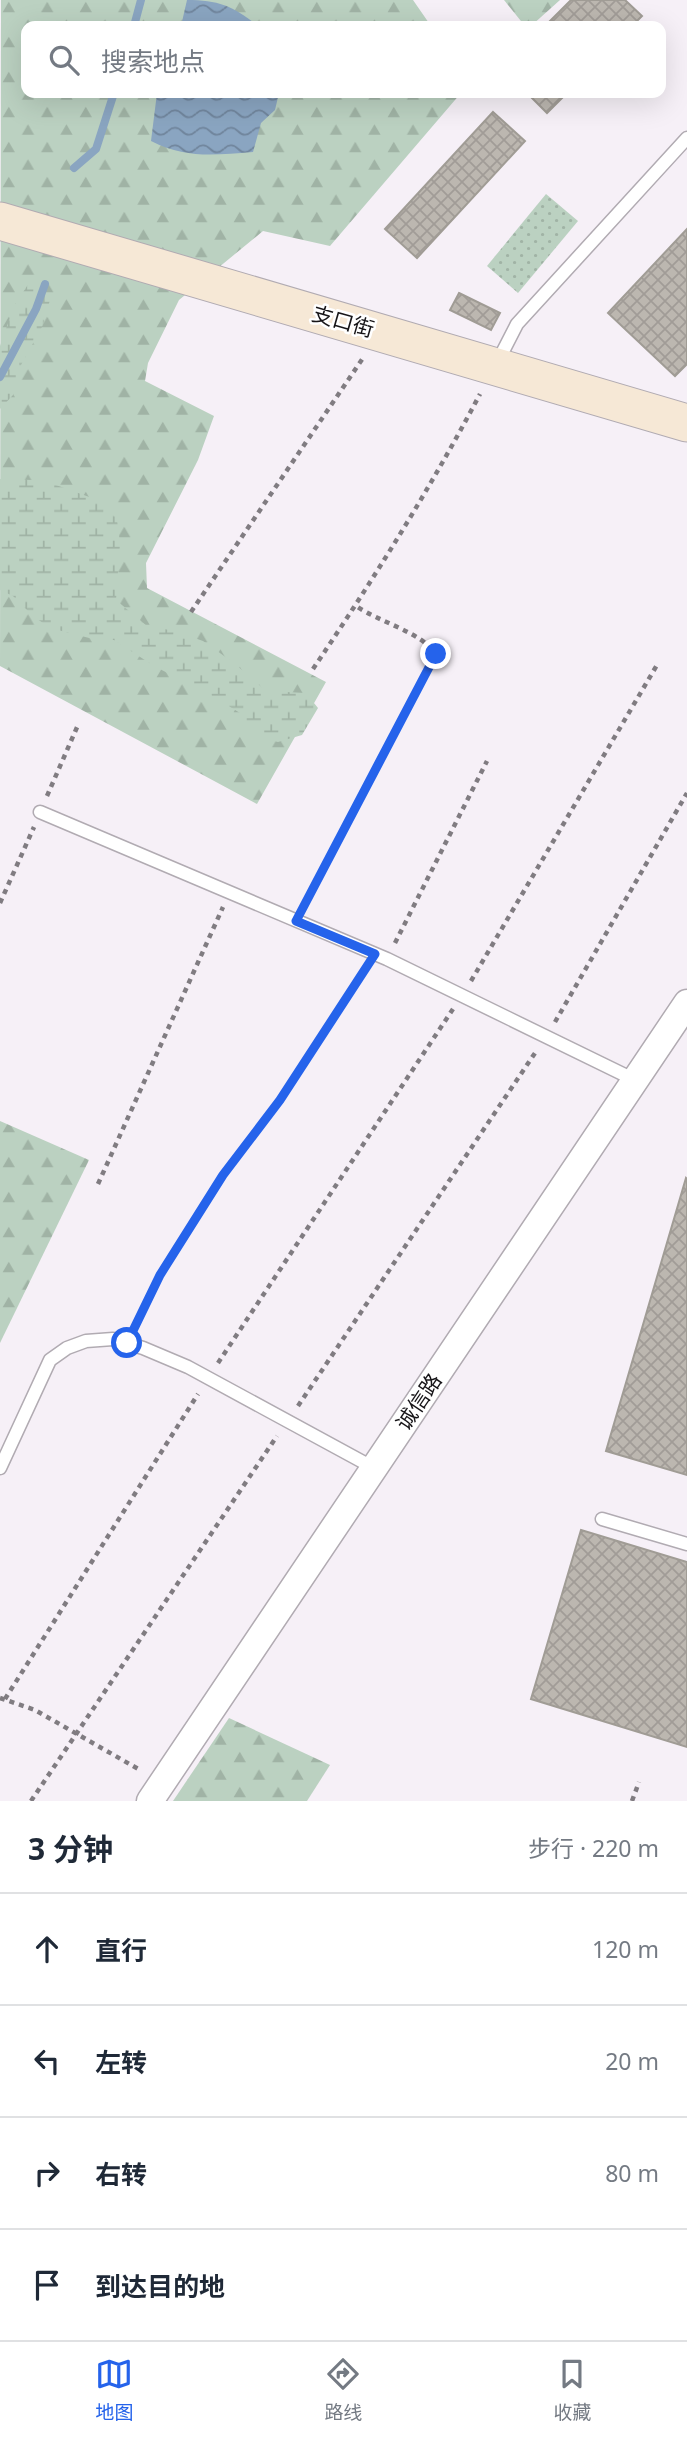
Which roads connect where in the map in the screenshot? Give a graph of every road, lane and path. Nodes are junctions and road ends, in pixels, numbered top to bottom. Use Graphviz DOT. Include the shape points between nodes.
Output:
graph roads {
  1 [pos="687,138"];
  2 [pos="0,221"];
  3 [pos="380,333"];
  4 [pos="495,366"];
  5 [pos="687,423"];
  6 [pos="356,606"];
  7 [pos="191,612"];
  8 [pos="657,665"];
  9 [pos="313,669"];
  10 [pos="487,761"];
  11 [pos="687,793"];
  12 [pos="40,812"];
  13 [pos="229,893"];
  14 [pos="296,921"];
  15 [pos="381,957"];
  16 [pos="462,996"];
  17 [pos="687,1003"];
  18 [pos="546,1037"];
  19 [pos="635,1080"];
  20 [pos="98,1184"];
  21 [pos="127,1343"];
  22 [pos="208,1378"];
  23 [pos="288,1421"];
  24 [pos="0,1468"];
  25 [pos="374,1468"];
  26 [pos="602,1519"];
  27 [pos="687,1544"];
  28 [pos="3,1699"];
  29 [pos="76,1734"];
  30 [pos="639,1782"];
  31 [pos="156,1792"];
  32 [pos="31,1801"];
  33 [pos="632,1801"];
  1 -- 4 [label="lane" via="517,324"];
  2 -- 3 [label="street, 支口街"];
  3 -- 4 [label="street, 支口街"];
  3 -- 7 [label="path"];
  4 -- 5 [label="street, 支口街"];
  4 -- 6 [label="path" via="450,451"];
  6 -- 9 [label="path"];
  6 -- 14 [label="path" via="429,644 436,654"];
  8 -- 16 [label="path"];
  10 -- 15 [label="path"];
  11 -- 18 [label="path"];
  12 -- 13 [label="lane"];
  13 -- 14 [label="lane"];
  13 -- 20 [label="path"];
  14 -- 15 [label="lane"];
  15 -- 16 [label="lane"];
  15 -- 21 [label="path" via="223,1175 160,1275"];
  16 -- 18 [label="lane"];
  16 -- 22 [label="path"];
  17 -- 19 [label="street, 诚信路"];
  18 -- 19 [label="lane"];
  18 -- 23 [label="path"];
  19 -- 25 [label="street, 诚信路"];
  21 -- 22 [label="lane"];
  21 -- 24 [label="lane" via="86,1341 50,1360"];
  22 -- 23 [label="lane"];
  22 -- 28 [label="path"];
  23 -- 25 [label="lane"];
  23 -- 29 [label="path"];
  25 -- 31 [label="street, 诚信路"];
  26 -- 27 [label="lane"];
  28 -- 29 [label="path" via="35,1710"];
  29 -- 31 [label="path"];
  29 -- 32 [label="path"];
  30 -- 33 [label="path"];
}
